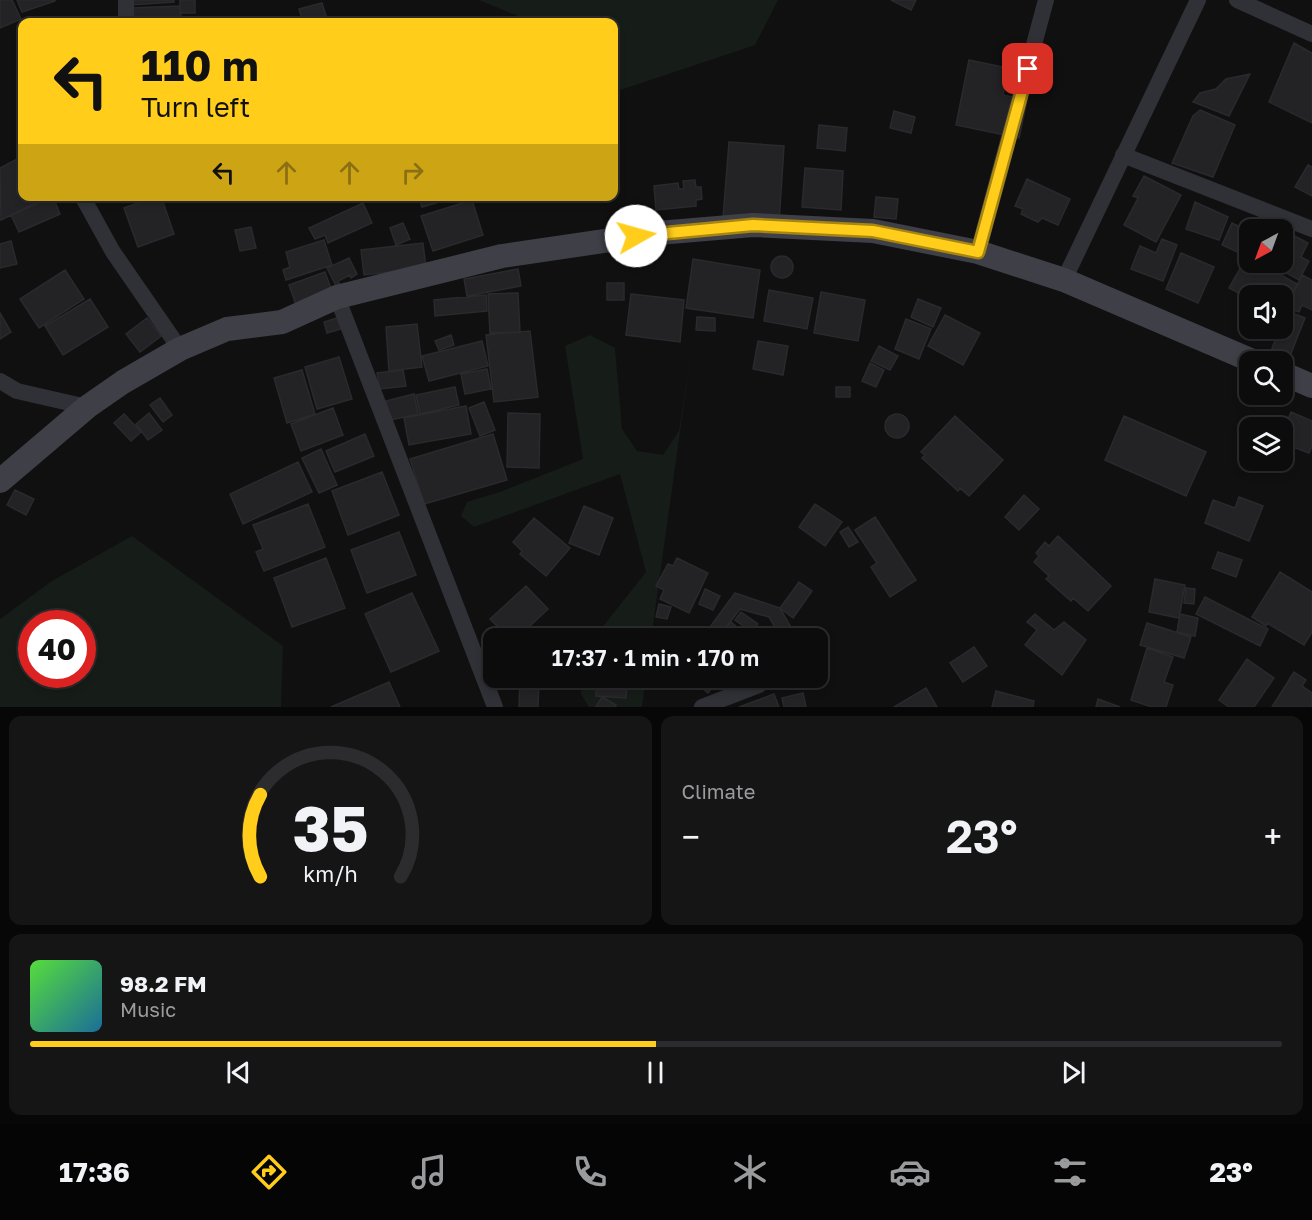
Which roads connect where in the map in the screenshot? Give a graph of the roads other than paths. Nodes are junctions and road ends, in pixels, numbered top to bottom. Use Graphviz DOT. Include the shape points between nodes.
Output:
graph roads {
  1 [pos="126,0"];
  2 [pos="1046,0"];
  3 [pos="1198,0"];
  4 [pos="1237,0"];
  5 [pos="126,18"];
  6 [pos="1312,34"];
  7 [pos="1124,155"];
  8 [pos="85,201"];
  9 [pos="1312,229"];
  10 [pos="978,252"];
  11 [pos="1064,280"];
  12 [pos="336,297"];
  13 [pos="180,350"];
  14 [pos="1239,355"];
  15 [pos="1293,378"];
  16 [pos="0,381"];
  17 [pos="1312,386"];
  18 [pos="87,407"];
  19 [pos="0,481"];
  20 [pos="751,688"];
  21 [pos="495,707"];
  22 [pos="702,707"];
  1 -- 5 [label="street"];
  2 -- 10 [label="street"];
  3 -- 7 [label="street"];
  4 -- 6 [label="street"];
  7 -- 9 [label="street"];
  7 -- 11 [label="street"];
  8 -- 13 [label="street" via="113,252"];
  10 -- 11 [label="street"];
  10 -- 12 [label="street" via="873,231 753,225 658,233 502,256"];
  11 -- 14 [label="street"];
  12 -- 13 [label="street" via="282,322 227,329"];
  12 -- 21 [label="street"];
  13 -- 18 [label="street"];
  15 -- 17 [label="street"];
  16 -- 18 [label="street" via="17,391"];
  18 -- 19 [label="street"];
  20 -- 22 [label="street"];
}
